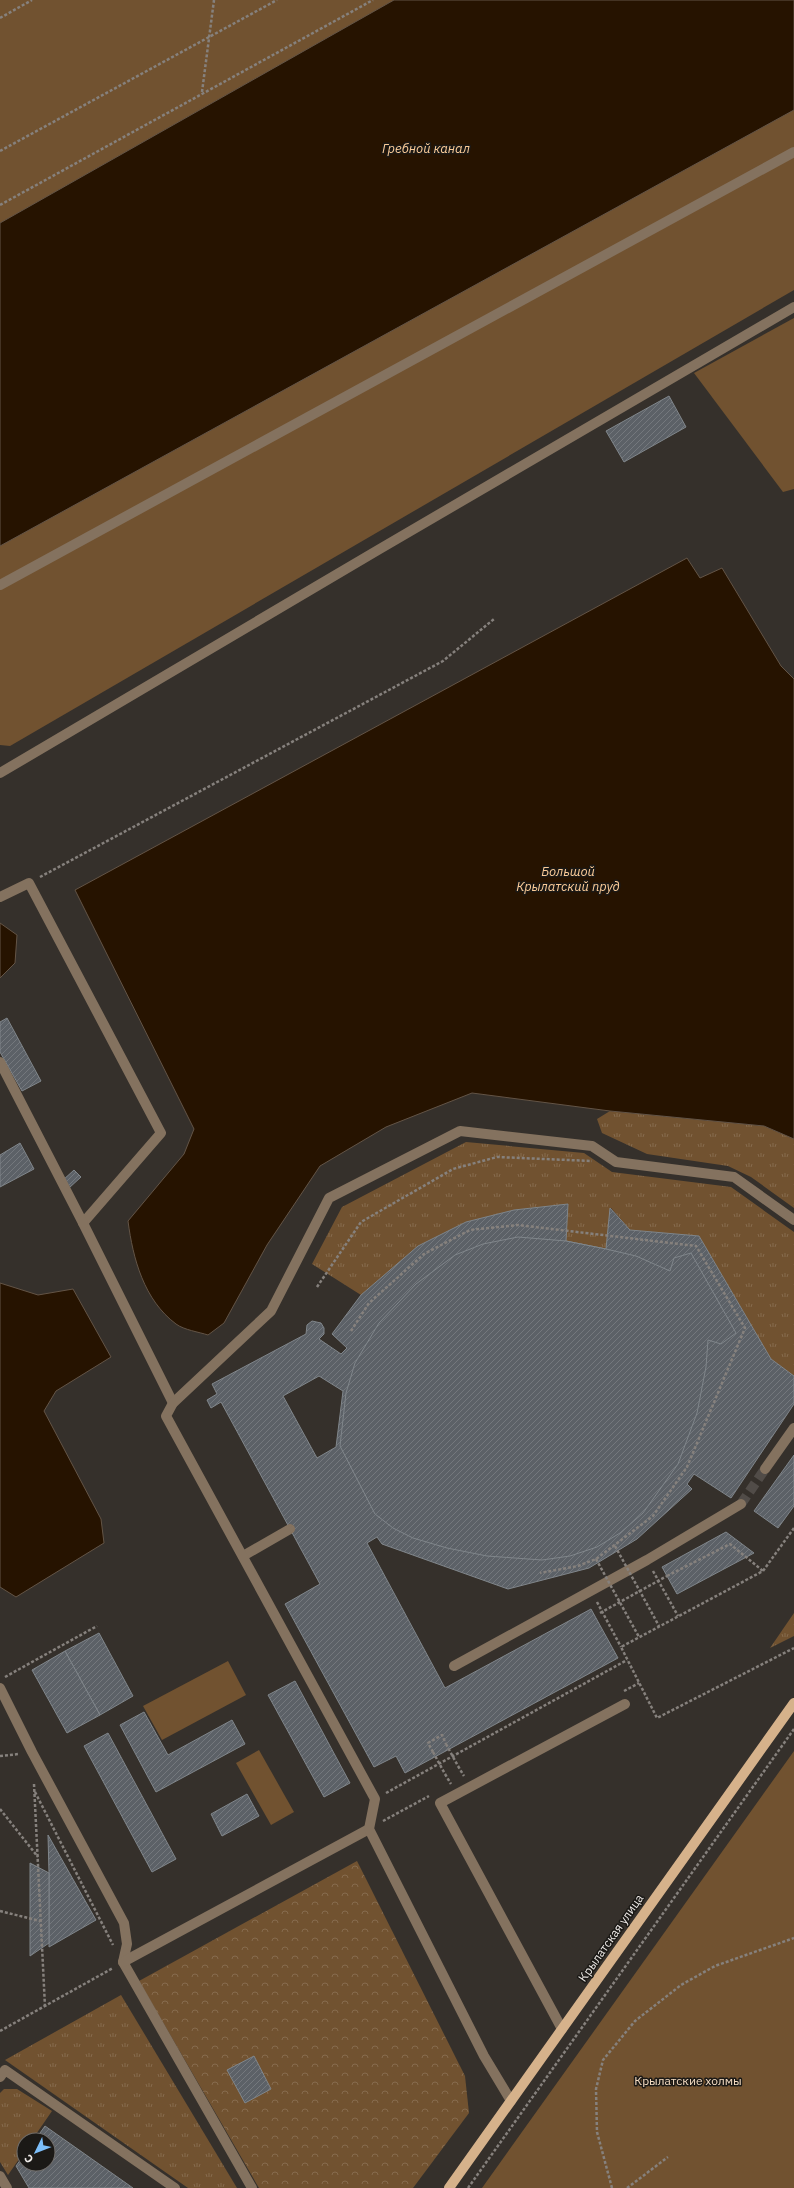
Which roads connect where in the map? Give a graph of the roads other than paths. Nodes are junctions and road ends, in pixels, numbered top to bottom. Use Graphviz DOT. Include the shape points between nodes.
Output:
graph roads {
  1 [pos="794,152"];
  2 [pos="785,157"];
  3 [pos="794,162"];
  4 [pos="794,307"];
  5 [pos="0,585"];
  6 [pos="0,773"];
  7 [pos="0,897"];
  8 [pos="0,1062"];
  9 [pos="794,1220"];
  10 [pos="83,1223"];
  11 [pos="173,1403"];
  12 [pos="794,1428"];
  13 [pos="765,1469"];
  14 [pos="741,1504"];
  15 [pos="290,1529"];
  16 [pos="243,1556"];
  17 [pos="454,1666"];
  18 [pos="0,1688"];
  19 [pos="626,1704"];
  20 [pos="794,1704"];
  21 [pos="369,1829"];
  22 [pos="122,1962"];
  23 [pos="562,2029"];
  24 [pos="0,2077"];
  25 [pos="511,2100"];
  26 [pos="0,2176"];
  27 [pos="7,2188"];
  28 [pos="174,2188"];
  29 [pos="252,2188"];
  30 [pos="449,2188"];
  1 -- 2 [label="lane"];
  2 -- 3 [label="lane"];
  2 -- 5 [label="lane"];
  4 -- 6 [label="lane"];
  7 -- 10 [label="lane" via="29,883 161,1133"];
  8 -- 10 [label="lane"];
  9 -- 11 [label="lane" via="734,1177 616,1162 592,1146 460,1131 329,1198 272,1311"];
  10 -- 11 [label="lane"];
  11 -- 16 [label="lane" via="166,1416"];
  12 -- 13 [label="lane"];
  14 -- 17 [label="lane" via="647,1560"];
  15 -- 16 [label="lane"];
  16 -- 21 [label="lane" via="375,1799"];
  18 -- 22 [label="lane" via="124,1923 127,1944"];
  19 -- 23 [label="lane" via="440,1804"];
  20 -- 23 [label="main road, Крылатская улица"];
  21 -- 22 [label="lane"];
  21 -- 25 [label="lane" via="484,2056"];
  22 -- 29 [label="lane"];
  23 -- 25 [label="main road, Крылатская улица"];
  24 -- 28 [label="lane" via="6,2070"];
  25 -- 30 [label="main road, Крылатская улица"];
  26 -- 27 [label="lane"];
}
